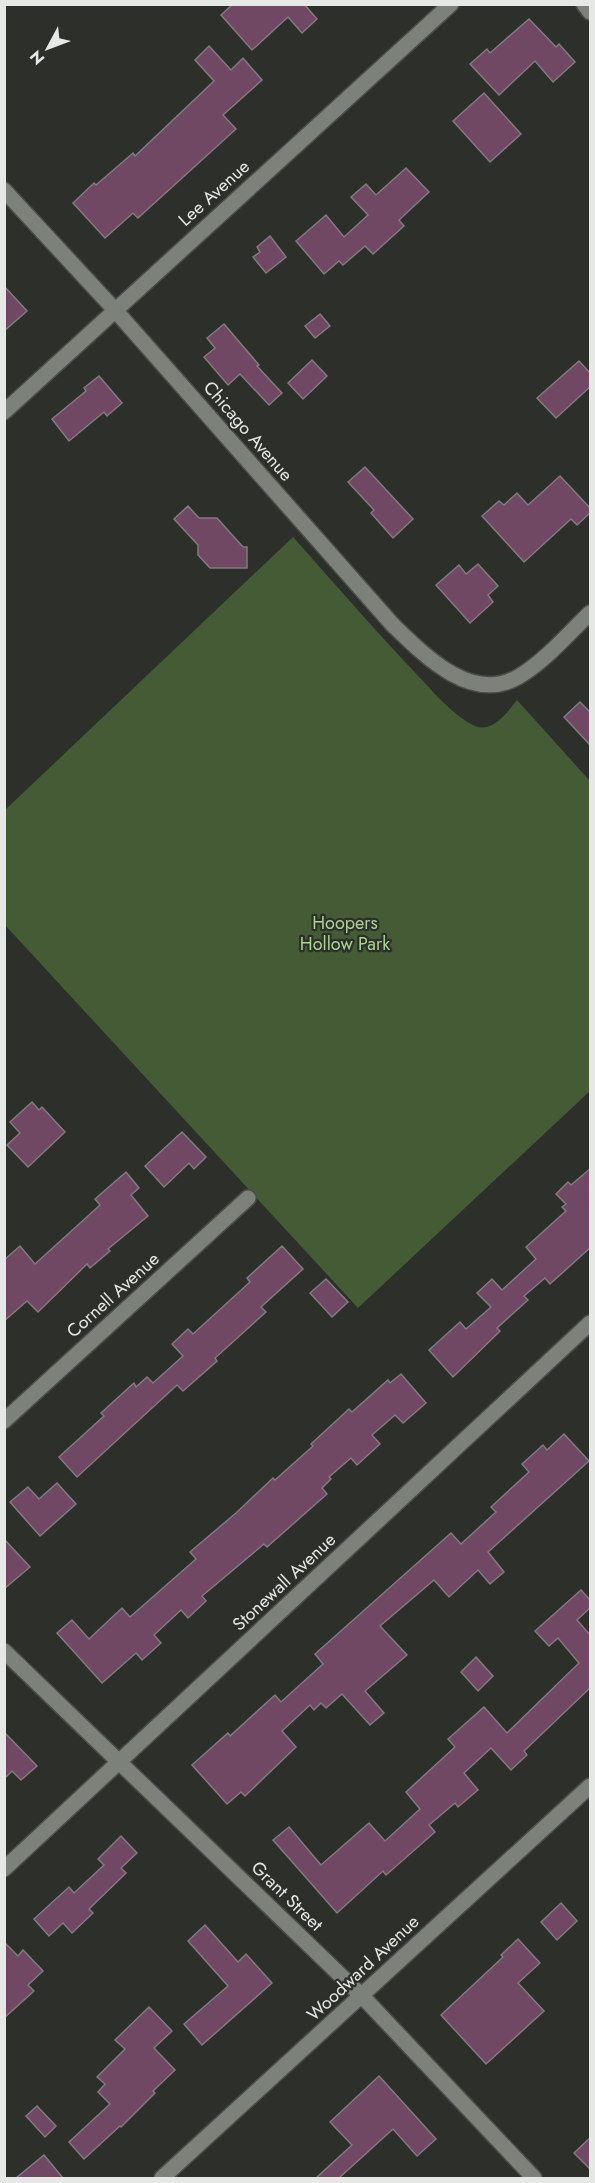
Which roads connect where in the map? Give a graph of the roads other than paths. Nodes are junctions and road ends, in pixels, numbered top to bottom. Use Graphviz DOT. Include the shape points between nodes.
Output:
graph roads {
  1 [pos="451,4"];
  2 [pos="584,4"];
  3 [pos="591,12"];
  4 [pos="4,190"];
  5 [pos="115,310"];
  6 [pos="4,412"];
  7 [pos="591,613"];
  8 [pos="248,1198"];
  9 [pos="591,1323"];
  10 [pos="4,1421"];
  11 [pos="4,1651"];
  12 [pos="120,1761"];
  13 [pos="591,1786"];
  14 [pos="4,1869"];
  15 [pos="362,1996"];
  16 [pos="162,2178"];
  17 [pos="534,2178"];
  1 -- 5 [label="street, Lee Avenue"];
  2 -- 3 [label="street"];
  4 -- 5 [label="street, Chicago Avenue"];
  5 -- 6 [label="street, Lee Avenue"];
  5 -- 7 [label="street, Chicago Avenue" via="392,624 439,666 473,683 504,683 519,676"];
  8 -- 10 [label="street, Cornell Avenue"];
  9 -- 12 [label="street, Stonewall Avenue"];
  11 -- 12 [label="street, Grant Street"];
  12 -- 14 [label="street, Stonewall Avenue"];
  12 -- 15 [label="street, Grant Street"];
  13 -- 15 [label="street, Woodward Avenue"];
  15 -- 16 [label="street, Woodward Avenue"];
  15 -- 17 [label="street, Grant Street"];
}
